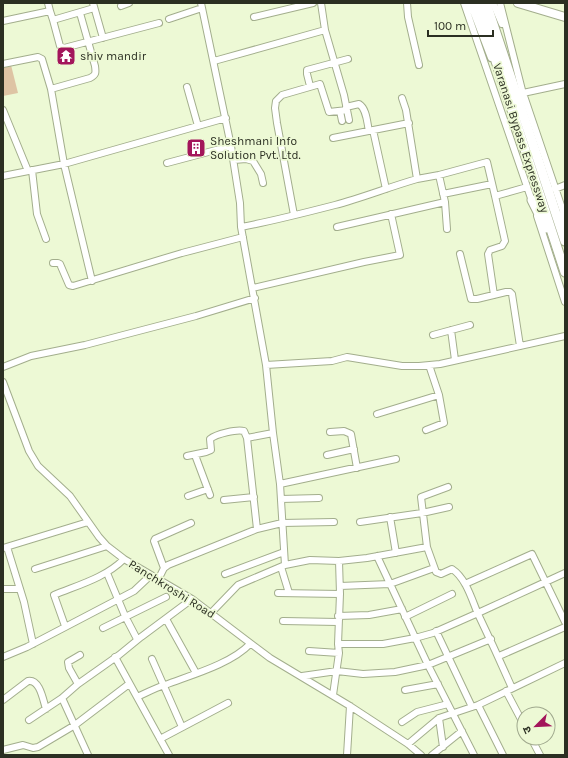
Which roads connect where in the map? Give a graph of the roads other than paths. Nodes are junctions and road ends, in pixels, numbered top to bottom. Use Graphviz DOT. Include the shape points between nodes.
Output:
graph roads {
  1 [pos="48,3"];
  2 [pos="129,3"];
  3 [pos="313,3"];
  4 [pos="321,3"];
  5 [pos="407,3"];
  6 [pos="464,3"];
  7 [pos="470,3"];
  8 [pos="477,3"];
  9 [pos="486,3"];
  10 [pos="494,3"];
  11 [pos="500,3"];
  12 [pos="518,3"];
  13 [pos="94,6"];
  14 [pos="121,6"];
  15 [pos="202,6"];
  16 [pos="50,11"];
  17 [pos="80,13"];
  18 [pos="254,17"];
  19 [pos="565,17"];
  20 [pos="168,19"];
  21 [pos="53,20"];
  22 [pos="3,21"];
  23 [pos="159,23"];
  24 [pos="325,30"];
  25 [pos="103,38"];
  26 [pos="88,42"];
  27 [pos="511,49"];
  28 [pos="348,59"];
  29 [pos="214,61"];
  30 [pos="334,63"];
  31 [pos="3,64"];
  32 [pos="419,64"];
  33 [pos="565,84"];
  34 [pos="310,86"];
  35 [pos="187,87"];
  36 [pos="51,89"];
  37 [pos="506,92"];
  38 [pos="523,93"];
  39 [pos="402,98"];
  40 [pos="344,109"];
  41 [pos="3,110"];
  42 [pos="226,118"];
  43 [pos="5,120"];
  44 [pos="349,120"];
  45 [pos="342,121"];
  46 [pos="408,123"];
  47 [pos="198,126"];
  48 [pos="371,131"];
  49 [pos="334,138"];
  50 [pos="231,146"];
  51 [pos="234,160"];
  52 [pos="167,163"];
  53 [pos="64,164"];
  54 [pos="30,171"];
  55 [pos="439,175"];
  56 [pos="3,176"];
  57 [pos="417,179"];
  58 [pos="263,183"];
  59 [pos="492,184"];
  60 [pos="565,185"];
  61 [pos="528,187"];
  62 [pos="386,189"];
  63 [pos="548,191"];
  64 [pos="443,194"];
  65 [pos="495,196"];
  66 [pos="532,200"];
  67 [pos="444,202"];
  68 [pos="294,214"];
  69 [pos="392,214"];
  70 [pos="565,218"];
  71 [pos="242,227"];
  72 [pos="337,227"];
  73 [pos="447,229"];
  74 [pos="243,238"];
  75 [pos="46,239"];
  76 [pos="565,241"];
  77 [pos="460,254"];
  78 [pos="53,263"];
  79 [pos="564,268"];
  80 [pos="92,280"];
  81 [pos="253,288"];
  82 [pos="494,294"];
  83 [pos="255,298"];
  84 [pos="565,302"];
  85 [pos="470,325"];
  86 [pos="451,330"];
  87 [pos="433,335"];
  88 [pos="565,336"];
  89 [pos="520,346"];
  90 [pos="455,360"];
  91 [pos="266,365"];
  92 [pos="429,365"];
  93 [pos="3,366"];
  94 [pos="3,382"];
  95 [pos="439,395"];
  96 [pos="377,414"];
  97 [pos="426,430"];
  98 [pos="330,432"];
  99 [pos="273,433"];
  100 [pos="247,438"];
  101 [pos="354,449"];
  102 [pos="195,454"];
  103 [pos="327,455"];
  104 [pos="187,456"];
  105 [pos="396,459"];
  106 [pos="357,468"];
  107 [pos="280,484"];
  108 [pos="448,487"];
  109 [pos="188,496"];
  110 [pos="254,497"];
  111 [pos="320,498"];
  112 [pos="281,499"];
  113 [pos="224,500"];
  114 [pos="449,507"];
  115 [pos="422,513"];
  116 [pos="390,517"];
  117 [pos="88,522"];
  118 [pos="334,522"];
  119 [pos="360,522"];
  120 [pos="191,523"];
  121 [pos="282,523"];
  122 [pos="257,529"];
  123 [pos="107,546"];
  124 [pos="5,548"];
  125 [pos="427,548"];
  126 [pos="284,552"];
  127 [pos="396,553"];
  128 [pos="377,556"];
  129 [pos="124,559"];
  130 [pos="339,561"];
  131 [pos="283,566"];
  132 [pos="164,568"];
  133 [pos="434,568"];
  134 [pos="35,569"];
  135 [pos="107,573"];
  136 [pos="565,573"];
  137 [pos="225,574"];
  138 [pos="151,575"];
  139 [pos="158,580"];
  140 [pos="545,582"];
  141 [pos="390,584"];
  142 [pos="465,584"];
  143 [pos="340,586"];
  144 [pos="3,589"];
  145 [pos="20,589"];
  146 [pos="278,593"];
  147 [pos="289,593"];
  148 [pos="340,594"];
  149 [pos="452,594"];
  150 [pos="166,597"];
  151 [pos="118,599"];
  152 [pos="192,600"];
  153 [pos="402,609"];
  154 [pos="211,614"];
  155 [pos="478,614"];
  156 [pos="125,616"];
  157 [pos="338,616"];
  158 [pos="405,617"];
  159 [pos="166,619"];
  160 [pos="283,621"];
  161 [pos="338,622"];
  162 [pos="565,622"];
  163 [pos="65,626"];
  164 [pos="565,627"];
  165 [pos="103,628"];
  166 [pos="436,631"];
  167 [pos="415,638"];
  168 [pos="491,639"];
  169 [pos="137,640"];
  170 [pos="33,644"];
  171 [pos="250,644"];
  172 [pos="338,644"];
  173 [pos="309,651"];
  174 [pos="339,653"];
  175 [pos="80,655"];
  176 [pos="499,656"];
  177 [pos="3,657"];
  178 [pos="448,657"];
  179 [pos="116,658"];
  180 [pos="152,659"];
  181 [pos="565,663"];
  182 [pos="428,665"];
  183 [pos="337,671"];
  184 [pos="196,673"];
  185 [pos="302,676"];
  186 [pos="78,684"];
  187 [pos="129,684"];
  188 [pos="438,684"];
  189 [pos="164,685"];
  190 [pos="509,689"];
  191 [pos="405,690"];
  192 [pos="333,695"];
  193 [pos="136,697"];
  194 [pos="62,698"];
  195 [pos="3,700"];
  196 [pos="228,703"];
  197 [pos="448,704"];
  198 [pos="478,705"];
  199 [pos="350,706"];
  200 [pos="516,706"];
  201 [pos="472,707"];
  202 [pos="46,709"];
  203 [pos="452,713"];
  204 [pos="439,718"];
  205 [pos="29,720"];
  206 [pos="402,722"];
  207 [pos="75,725"];
  208 [pos="182,727"];
  209 [pos="462,731"];
  210 [pos="160,739"];
  211 [pos="408,744"];
  212 [pos="442,746"];
  213 [pos="535,746"];
  214 [pos="3,750"];
  215 [pos="88,755"];
  216 [pos="169,755"];
  217 [pos="347,755"];
  218 [pos="422,755"];
  219 [pos="432,755"];
  220 [pos="474,755"];
  221 [pos="503,755"];
  222 [pos="540,755"];
  1 -- 16 [label="street"];
  2 -- 14 [label="street"];
  3 -- 18 [label="street"];
  4 -- 24 [label="street"];
  5 -- 32 [label="street"];
  6 -- 61 [label="street"];
  7 -- 37 [label="street" via="484,43"];
  8 -- 37 [label="highway, Varanasi Bypass Expressway"];
  9 -- 63 [label="highway, Varanasi Bypass Expressway"];
  10 -- 27 [label="street"];
  11 -- 27 [label="street"];
  12 -- 19 [label="main road"];
  13 -- 17 [label="street"];
  13 -- 25 [label="street"];
  15 -- 20 [label="street"];
  15 -- 29 [label="street"];
  16 -- 21 [label="street"];
  16 -- 22 [label="street"];
  17 -- 21 [label="street"];
  17 -- 26 [label="street"];
  21 -- 26 [label="street" via="60,46"];
  23 -- 25 [label="street"];
  24 -- 29 [label="street"];
  24 -- 30 [label="street"];
  25 -- 26 [label="street"];
  26 -- 36 [label="street" via="95,75"];
  27 -- 38 [label="street"];
  28 -- 30 [label="street"];
  29 -- 42 [label="street"];
  30 -- 34 [label="street" via="307,70"];
  30 -- 40 [label="street"];
  31 -- 36 [label="street" via="34,57 41,58"];
  33 -- 38 [label="street"];
  34 -- 40 [label="street" via="318,83 321,85 329,112"];
  34 -- 68 [label="street" via="282,95 276,101 275,108"];
  35 -- 47 [label="street"];
  36 -- 53 [label="street"];
  37 -- 63 [label="highway, Varanasi Bypass Expressway"];
  38 -- 63 [label="street"];
  39 -- 46 [label="street"];
  40 -- 44 [label="street"];
  40 -- 45 [label="street"];
  40 -- 48 [label="street" via="359,104 362,106"];
  41 -- 43 [label="street"];
  42 -- 47 [label="street"];
  42 -- 50 [label="street"];
  43 -- 54 [label="street"];
  46 -- 48 [label="street"];
  46 -- 57 [label="street"];
  47 -- 53 [label="street"];
  48 -- 49 [label="street"];
  48 -- 62 [label="street"];
  50 -- 51 [label="street"];
  50 -- 52 [label="street"];
  51 -- 58 [label="street" via="253,161"];
  51 -- 71 [label="street"];
  53 -- 54 [label="street"];
  53 -- 80 [label="street"];
  54 -- 56 [label="street"];
  54 -- 75 [label="street" via="37,214"];
  55 -- 57 [label="street"];
  55 -- 59 [label="street" via="487,162"];
  55 -- 64 [label="street"];
  57 -- 62 [label="street"];
  59 -- 64 [label="street"];
  59 -- 65 [label="street"];
  60 -- 63 [label="street"];
  61 -- 65 [label="street"];
  61 -- 66 [label="street"];
  62 -- 68 [label="street" via="335,205"];
  63 -- 70 [label="street"];
  63 -- 76 [label="highway, Varanasi Bypass Expressway"];
  63 -- 79 [label="highway, Varanasi Bypass Expressway"];
  64 -- 67 [label="street"];
  65 -- 82 [label="street" via="504,241 502,246 490,250 488,254"];
  66 -- 79 [label="highway"];
  66 -- 84 [label="street"];
  67 -- 69 [label="street"];
  67 -- 73 [label="street"];
  68 -- 71 [label="street"];
  69 -- 72 [label="street"];
  69 -- 81 [label="street" via="400,255"];
  71 -- 74 [label="street"];
  74 -- 80 [label="street"];
  74 -- 81 [label="street"];
  77 -- 82 [label="street" via="471,298 477,299"];
  78 -- 80 [label="street" via="60,264 71,286"];
  81 -- 83 [label="street"];
  82 -- 89 [label="street" via="512,294"];
  83 -- 91 [label="street"];
  83 -- 93 [label="street" via="85,345 31,356"];
  85 -- 86 [label="street"];
  86 -- 87 [label="street"];
  86 -- 90 [label="street"];
  88 -- 89 [label="street"];
  89 -- 90 [label="street"];
  90 -- 92 [label="street"];
  91 -- 92 [label="street" via="332,361 347,357 402,366"];
  91 -- 99 [label="street"];
  92 -- 95 [label="street"];
  94 -- 117 [label="street, Panchkroshi Road" via="29,451 38,466 70,496"];
  95 -- 96 [label="street"];
  95 -- 97 [label="street" via="444,423"];
  98 -- 101 [label="street" via="348,432 352,437"];
  99 -- 100 [label="street"];
  99 -- 107 [label="street"];
  100 -- 102 [label="street" via="241,430 214,436 210,439 211,450"];
  100 -- 110 [label="street"];
  101 -- 103 [label="street"];
  101 -- 106 [label="street"];
  102 -- 104 [label="street"];
  102 -- 109 [label="street" via="209,492"];
  105 -- 106 [label="street"];
  106 -- 107 [label="street"];
  107 -- 112 [label="street"];
  108 -- 115 [label="street" via="422,496"];
  110 -- 113 [label="street"];
  110 -- 122 [label="street"];
  111 -- 112 [label="street"];
  112 -- 121 [label="street"];
  114 -- 115 [label="street"];
  115 -- 116 [label="street"];
  115 -- 125 [label="street"];
  116 -- 119 [label="street"];
  116 -- 127 [label="street"];
  117 -- 123 [label="street, Panchkroshi Road"];
  117 -- 124 [label="street"];
  118 -- 121 [label="street"];
  120 -- 132 [label="street" via="155,539"];
  121 -- 122 [label="street"];
  121 -- 126 [label="street"];
  122 -- 132 [label="street"];
  123 -- 129 [label="street, Panchkroshi Road"];
  123 -- 134 [label="street"];
  124 -- 145 [label="street"];
  125 -- 127 [label="street"];
  125 -- 133 [label="street"];
  126 -- 131 [label="street"];
  126 -- 137 [label="street"];
  127 -- 128 [label="street"];
  128 -- 130 [label="street"];
  128 -- 141 [label="street"];
  129 -- 135 [label="street"];
  129 -- 138 [label="street, Panchkroshi Road"];
  130 -- 131 [label="street" via="310,560"];
  130 -- 143 [label="street"];
  131 -- 147 [label="street"];
  131 -- 154 [label="street" via="238,585"];
  132 -- 139 [label="street"];
  133 -- 141 [label="street"];
  133 -- 142 [label="street" via="438,574 452,569"];
  135 -- 151 [label="street"];
  135 -- 163 [label="street" via="54,595"];
  136 -- 140 [label="street"];
  138 -- 139 [label="street, Panchkroshi Road"];
  138 -- 151 [label="street" via="134,591"];
  139 -- 152 [label="street, Panchkroshi Road"];
  140 -- 142 [label="street" via="532,554"];
  140 -- 155 [label="street"];
  140 -- 162 [label="street"];
  141 -- 143 [label="street"];
  141 -- 153 [label="street"];
  142 -- 155 [label="street"];
  143 -- 148 [label="street"];
  144 -- 145 [label="street"];
  145 -- 170 [label="street"];
  146 -- 147 [label="street"];
  147 -- 148 [label="street"];
  148 -- 157 [label="street"];
  149 -- 158 [label="street"];
  150 -- 156 [label="street"];
  151 -- 156 [label="street"];
  151 -- 163 [label="street"];
  152 -- 154 [label="street, Panchkroshi Road"];
  152 -- 159 [label="street"];
  153 -- 157 [label="street" via="369,615"];
  153 -- 158 [label="street"];
  154 -- 171 [label="street, Panchkroshi Road"];
  155 -- 166 [label="street"];
  155 -- 168 [label="street"];
  156 -- 165 [label="street"];
  156 -- 169 [label="street"];
  157 -- 161 [label="street"];
  158 -- 167 [label="street"];
  159 -- 169 [label="street"];
  159 -- 184 [label="street"];
  160 -- 161 [label="street"];
  161 -- 172 [label="street"];
  163 -- 170 [label="street"];
  164 -- 176 [label="street"];
  166 -- 167 [label="street"];
  166 -- 178 [label="street"];
  167 -- 172 [label="street" via="383,644"];
  167 -- 182 [label="street"];
  168 -- 176 [label="street"];
  168 -- 178 [label="street"];
  169 -- 179 [label="street"];
  170 -- 177 [label="street"];
  171 -- 184 [label="street" via="238,655"];
  171 -- 185 [label="street, Panchkroshi Road"];
  172 -- 174 [label="street"];
  173 -- 174 [label="street"];
  174 -- 183 [label="street"];
  175 -- 186 [label="street" via="68,662"];
  176 -- 190 [label="street"];
  178 -- 182 [label="street"];
  178 -- 201 [label="street"];
  179 -- 186 [label="street"];
  179 -- 187 [label="street"];
  180 -- 189 [label="street"];
  181 -- 190 [label="street"];
  182 -- 183 [label="street" via="395,672 363,674"];
  182 -- 188 [label="street"];
  183 -- 185 [label="street"];
  183 -- 192 [label="street"];
  184 -- 189 [label="street"];
  185 -- 192 [label="street, Panchkroshi Road"];
  186 -- 194 [label="street"];
  187 -- 193 [label="street"];
  187 -- 207 [label="street"];
  188 -- 191 [label="street"];
  188 -- 197 [label="street"];
  189 -- 193 [label="street"];
  189 -- 208 [label="street"];
  190 -- 198 [label="street"];
  190 -- 200 [label="street"];
  192 -- 199 [label="street, Panchkroshi Road"];
  193 -- 210 [label="street"];
  194 -- 202 [label="street"];
  194 -- 207 [label="street"];
  195 -- 202 [label="street" via="32,681 36,682"];
  196 -- 208 [label="street"];
  197 -- 203 [label="street"];
  197 -- 206 [label="street" via="417,712"];
  198 -- 201 [label="street"];
  198 -- 221 [label="street"];
  199 -- 211 [label="street, Panchkroshi Road"];
  199 -- 217 [label="street"];
  201 -- 203 [label="street"];
  202 -- 205 [label="street"];
  203 -- 204 [label="street"];
  203 -- 209 [label="street"];
  204 -- 211 [label="street"];
  204 -- 212 [label="street"];
  207 -- 214 [label="street" via="36,748 23,745"];
  207 -- 215 [label="street"];
  208 -- 210 [label="street"];
  209 -- 212 [label="street"];
  209 -- 220 [label="street"];
  210 -- 216 [label="street"];
  211 -- 218 [label="street, Panchkroshi Road"];
  212 -- 219 [label="street"];
  213 -- 222 [label="street"];
}
